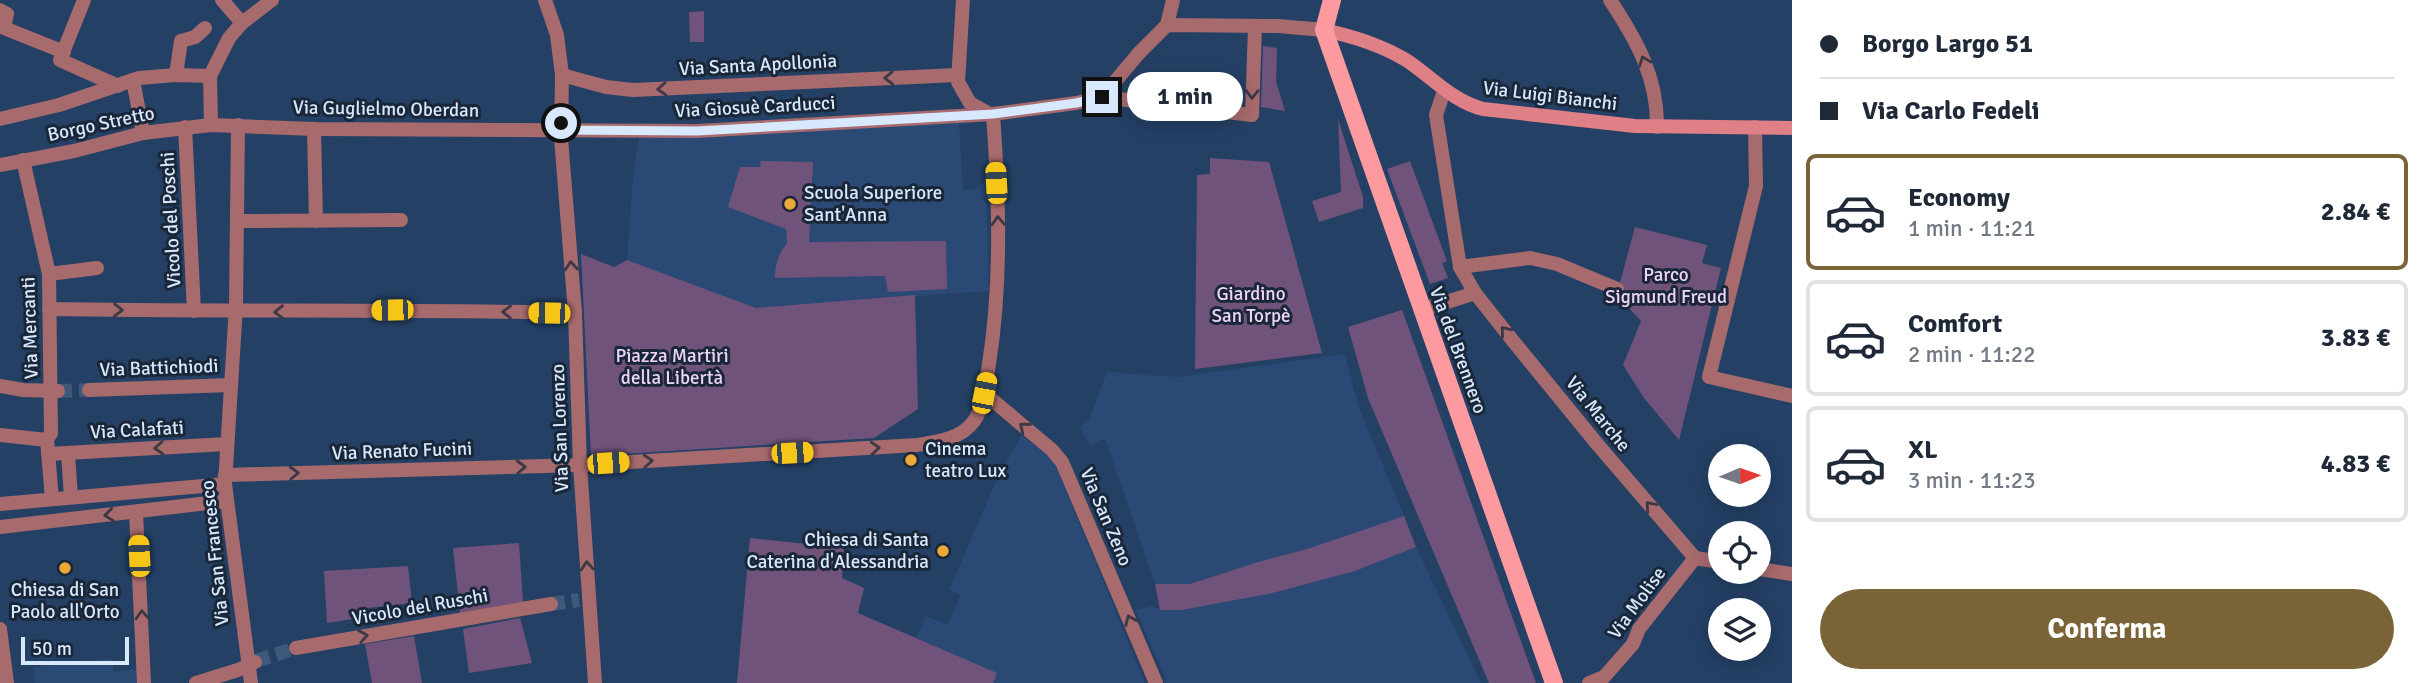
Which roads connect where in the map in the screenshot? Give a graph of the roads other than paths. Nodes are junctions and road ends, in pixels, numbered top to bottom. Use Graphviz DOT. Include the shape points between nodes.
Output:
graph roads {
  1 [pos="84,0"];
  2 [pos="222,0"];
  3 [pos="272,0"];
  4 [pos="545,0"];
  5 [pos="962,0"];
  6 [pos="1173,0"];
  7 [pos="1332,0"];
  8 [pos="1610,0"];
  9 [pos="0,10"];
  10 [pos="242,23"];
  11 [pos="1167,25"];
  12 [pos="1255,26"];
  13 [pos="205,27"];
  14 [pos="1324,30"];
  15 [pos="62,56"];
  16 [pos="561,68"];
  17 [pos="176,75"];
  18 [pos="957,75"];
  19 [pos="209,76"];
  20 [pos="133,80"];
  21 [pos="118,86"];
  22 [pos="1444,91"];
  23 [pos="1102,97"];
  24 [pos="993,114"];
  25 [pos="0,119"];
  26 [pos="211,125"];
  27 [pos="238,125"];
  28 [pos="185,127"];
  29 [pos="1657,127"];
  30 [pos="1755,127"];
  31 [pos="1792,128"];
  32 [pos="314,129"];
  33 [pos="561,130"];
  34 [pos="143,133"];
  35 [pos="23,160"];
  36 [pos="0,165"];
  37 [pos="401,220"];
  38 [pos="239,221"];
  39 [pos="316,221"];
  40 [pos="1460,267"];
  41 [pos="96,268"];
  42 [pos="49,274"];
  43 [pos="1617,289"];
  44 [pos="1475,293"];
  45 [pos="49,309"];
  46 [pos="1422,310"];
  47 [pos="194,311"];
  48 [pos="236,312"];
  49 [pos="575,313"];
  50 [pos="231,385"];
  51 [pos="0,386"];
  52 [pos="89,390"];
  53 [pos="54,391"];
  54 [pos="984,393"];
  55 [pos="1792,397"];
  56 [pos="0,435"];
  57 [pos="227,444"];
  58 [pos="48,447"];
  59 [pos="68,454"];
  60 [pos="580,465"];
  61 [pos="225,480"];
  62 [pos="71,497"];
  63 [pos="52,499"];
  64 [pos="226,501"];
  65 [pos="0,504"];
  66 [pos="136,512"];
  67 [pos="0,527"];
  68 [pos="1695,558"];
  69 [pos="1708,560"];
  70 [pos="1771,571"];
  71 [pos="1792,574"];
  72 [pos="551,604"];
  73 [pos="0,629"];
  74 [pos="296,648"];
  75 [pos="252,663"];
  76 [pos="7,683"];
  77 [pos="144,683"];
  78 [pos="196,683"];
  79 [pos="251,683"];
  80 [pos="595,683"];
  81 [pos="1156,683"];
  82 [pos="1554,683"];
  83 [pos="1589,683"];
  1 -- 15 [label="street"];
  2 -- 10 [label="street"];
  3 -- 10 [label="street"];
  4 -- 16 [label="street, Via San Lorenzo" via="557,35"];
  5 -- 18 [label="street"];
  6 -- 11 [label="street"];
  7 -- 14 [label="main road"];
  29 -- 8 [label="street, one-way" via="1654,92 1643,56"];
  9 -- 15 [label="street" via="7,13 4,28"];
  10 -- 19 [label="street"];
  11 -- 12 [label="street"];
  11 -- 23 [label="street"];
  12 -- 14 [label="street"];
  12 -- 23 [label="street, Via Giosuè Carducci, one-way" via="1251,115"];
  13 -- 17 [label="street" via="195,37 181,41"];
  14 -- 22 [label="street, Via Luigi Bianchi" via="1392,52"];
  14 -- 46 [label="main road, Via del Brennero"];
  15 -- 21 [label="street"];
  18 -- 16 [label="street, Via Santa Apollonia, one-way" via="633,90 606,87"];
  16 -- 33 [label="street, Via San Lorenzo"];
  17 -- 19 [label="street"];
  17 -- 20 [label="street"];
  18 -- 24 [label="street" via="970,103"];
  19 -- 26 [label="street"];
  20 -- 21 [label="street"];
  20 -- 34 [label="street"];
  21 -- 25 [label="street"];
  22 -- 29 [label="street, Via Luigi Bianchi" via="1483,110"];
  22 -- 40 [label="street" via="1436,115"];
  23 -- 24 [label="street, Via Giosuè Carducci"];
  24 -- 33 [label="street, Via Giosuè Carducci" via="697,131"];
  54 -- 24 [label="street, one-way" via="999,262"];
  26 -- 27 [label="street, Via Guglielmo Oberdan"];
  26 -- 28 [label="street, Borgo Stretto"];
  27 -- 32 [label="street, Via Guglielmo Oberdan"];
  27 -- 38 [label="street, Via San Francesco"];
  28 -- 34 [label="street, Borgo Stretto"];
  28 -- 47 [label="street, Vicolo del Poschi"];
  29 -- 30 [label="street, Via Luigi Bianchi"];
  30 -- 31 [label="street, Via Luigi Bianchi"];
  30 -- 55 [label="street" via="1756,186 1709,377"];
  32 -- 33 [label="street, Via Guglielmo Oberdan"];
  32 -- 39 [label="street"];
  49 -- 33 [label="street, Via San Lorenzo, one-way"];
  34 -- 35 [label="street, Borgo Stretto"];
  35 -- 36 [label="street, Borgo Stretto"];
  35 -- 42 [label="street, Via Mercanti"];
  37 -- 39 [label="street"];
  38 -- 39 [label="street"];
  38 -- 48 [label="street, Via San Francesco"];
  40 -- 43 [label="street" via="1531,258"];
  40 -- 44 [label="street, Via Marche"];
  41 -- 42 [label="street"];
  42 -- 45 [label="street, Via Mercanti"];
  44 -- 46 [label="street"];
  68 -- 44 [label="street, Via Marche, one-way"];
  45 -- 47 [label="street, one-way"];
  45 -- 53 [label="street, Via Mercanti"];
  46 -- 82 [label="main road, Via del Brennero"];
  47 -- 48 [label="street"];
  49 -- 48 [label="street, one-way"];
  48 -- 50 [label="street, Via San Francesco"];
  49 -- 60 [label="street, Via San Lorenzo"];
  50 -- 52 [label="street, Via Battichiodi"];
  50 -- 57 [label="street, Via San Francesco"];
  51 -- 53 [label="street"];
  53 -- 58 [label="street, Via Mercanti"];
  60 -- 54 [label="street, one-way" via="935,443 963,432 978,414"];
  81 -- 54 [label="street, Via San Zeno, one-way" via="1062,462"];
  56 -- 58 [label="street, Via Calafati"];
  57 -- 59 [label="street, Via Calafati, one-way"];
  57 -- 61 [label="street, Via San Francesco"];
  58 -- 59 [label="street, Via Calafati"];
  58 -- 63 [label="street, Via Mercanti"];
  59 -- 62 [label="street"];
  61 -- 60 [label="street, Via Renato Fucini, one-way"];
  80 -- 60 [label="street, Via San Lorenzo, one-way" via="584,599"];
  61 -- 62 [label="street, Via Renato Fucini"];
  61 -- 64 [label="street, Via San Francesco"];
  62 -- 63 [label="street, Via Renato Fucini"];
  63 -- 65 [label="street, Via Renato Fucini"];
  64 -- 66 [label="street"];
  64 -- 75 [label="street, Via San Francesco"];
  66 -- 67 [label="street, one-way"];
  77 -- 66 [label="street, one-way"];
  68 -- 69 [label="street"];
  68 -- 83 [label="street, Via Molise" via="1639,629 1633,644 1605,677"];
  70 -- 71 [label="street"];
  74 -- 72 [label="street, Vicolo del Ruschi, one-way"];
  73 -- 76 [label="street"];
  75 -- 78 [label="street"];
  75 -- 79 [label="street, Via San Francesco"];
}
